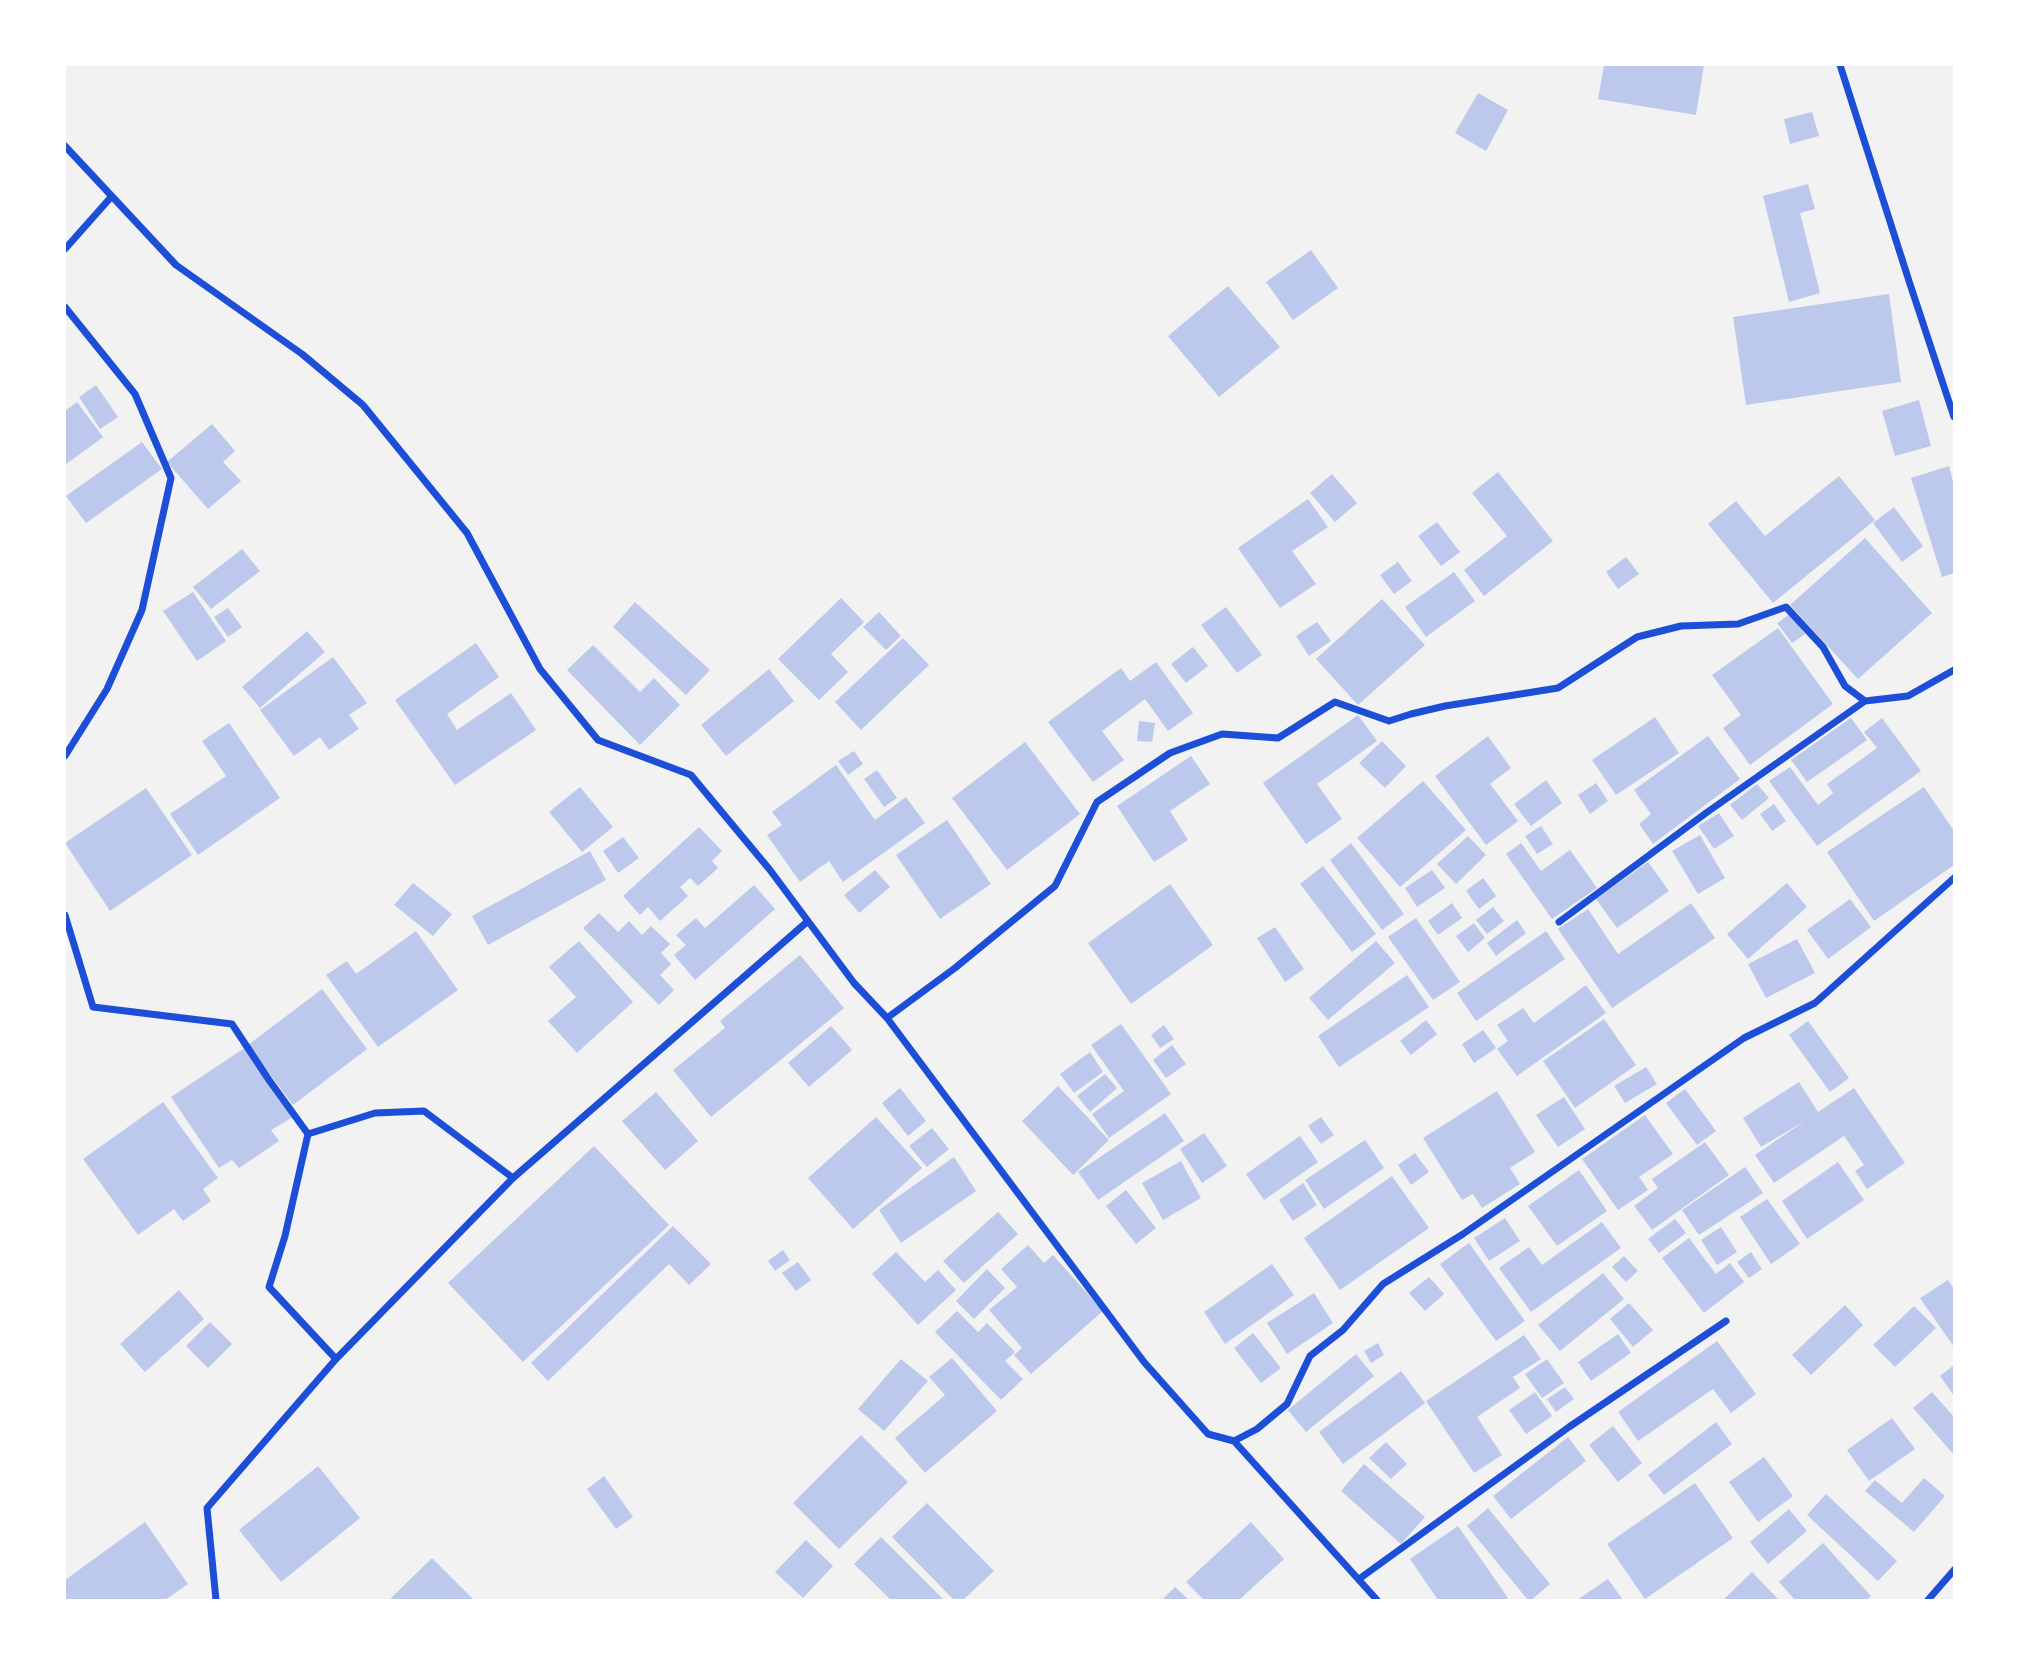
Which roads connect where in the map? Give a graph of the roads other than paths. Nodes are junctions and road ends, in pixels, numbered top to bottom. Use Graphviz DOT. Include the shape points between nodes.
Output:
graph roads {
  1 [pos="1840,65"];
  2 [pos="65,146"];
  3 [pos="112,196"];
  4 [pos="65,249"];
  5 [pos="65,307"];
  6 [pos="1954,417"];
  7 [pos="1954,670"];
  8 [pos="1865,701"];
  9 [pos="65,756"];
  10 [pos="1954,878"];
  11 [pos="65,915"];
  12 [pos="808,921"];
  13 [pos="1559,922"];
  14 [pos="887,1018"];
  15 [pos="308,1134"];
  16 [pos="513,1178"];
  17 [pos="1726,1321"];
  18 [pos="337,1359"];
  19 [pos="1234,1441"];
  20 [pos="1954,1570"];
  21 [pos="1359,1579"];
  22 [pos="216,1600"];
  23 [pos="1377,1600"];
  24 [pos="1928,1600"];
  1 -- 6 [label="street"];
  2 -- 3 [label="street"];
  3 -- 4 [label="street"];
  3 -- 12 [label="street" via="176,265 302,354 363,405 467,533 540,669 598,740 691,775"];
  5 -- 9 [label="street" via="135,394 171,478 142,610 107,689"];
  7 -- 8 [label="street" via="1908,696"];
  8 -- 13 [label="street"];
  8 -- 14 [label="street" via="1845,686 1823,646 1786,607 1738,624 1681,625 1637,637 1558,688 1445,706 1389,722 1335,702 1278,738 1222,734 1170,753 1097,802 1055,886"];
  10 -- 19 [label="street" via="1815,1003 1744,1038 1463,1234 1382,1284 1343,1329 1310,1356 1287,1404"];
  11 -- 15 [label="street" via="93,1007 232,1024"];
  12 -- 14 [label="street" via="853,983"];
  12 -- 16 [label="street"];
  14 -- 19 [label="street" via="1144,1362 1208,1434"];
  15 -- 16 [label="street" via="375,1113 424,1111"];
  15 -- 18 [label="street" via="269,1287"];
  16 -- 18 [label="street"];
  17 -- 21 [label="street" via="1569,1427"];
  18 -- 22 [label="street" via="207,1508"];
  19 -- 21 [label="street"];
  20 -- 24 [label="street"];
  21 -- 23 [label="street"];
}
